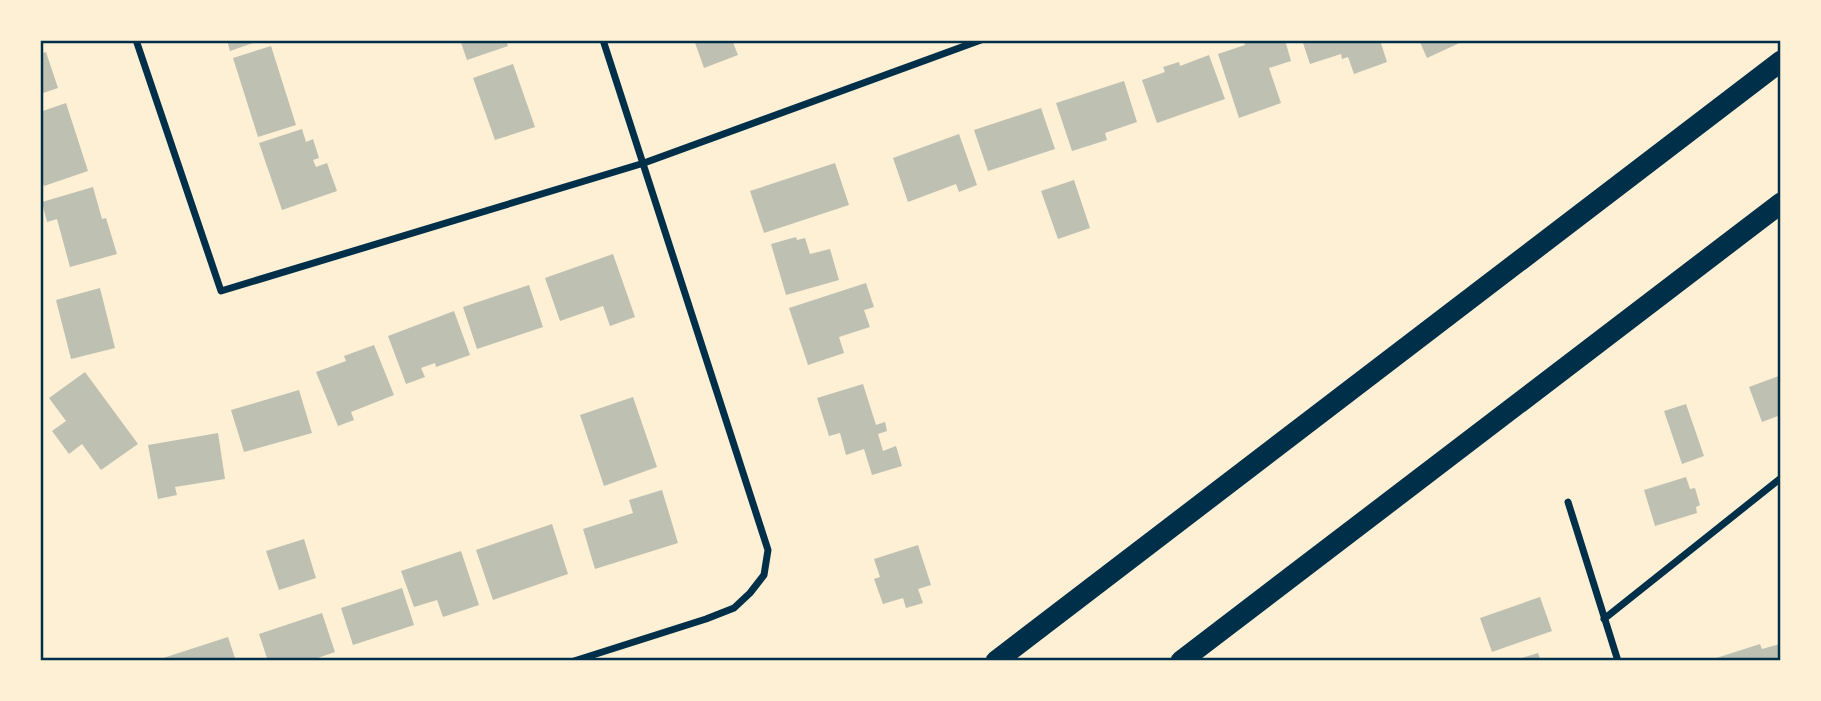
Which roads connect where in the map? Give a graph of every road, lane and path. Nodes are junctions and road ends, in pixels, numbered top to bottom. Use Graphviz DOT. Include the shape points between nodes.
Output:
graph roads {
  1 [pos="136,40"];
  2 [pos="603,40"];
  3 [pos="981,40"];
  4 [pos="1781,61"];
  5 [pos="644,163"];
  6 [pos="1781,203"];
  7 [pos="1781,478"];
  8 [pos="1568,502"];
  9 [pos="1604,619"];
  10 [pos="574,661"];
  11 [pos="996,661"];
  12 [pos="1181,661"];
  13 [pos="1618,661"];
  1 -- 5 [label="street" via="221,291"];
  2 -- 5 [label="street"];
  3 -- 5 [label="street"];
  4 -- 11 [label="highway"];
  5 -- 10 [label="street" via="768,550 764,576 734,608"];
  6 -- 12 [label="highway"];
  7 -- 9 [label="street"];
  8 -- 9 [label="street"];
  9 -- 13 [label="street"];
}
